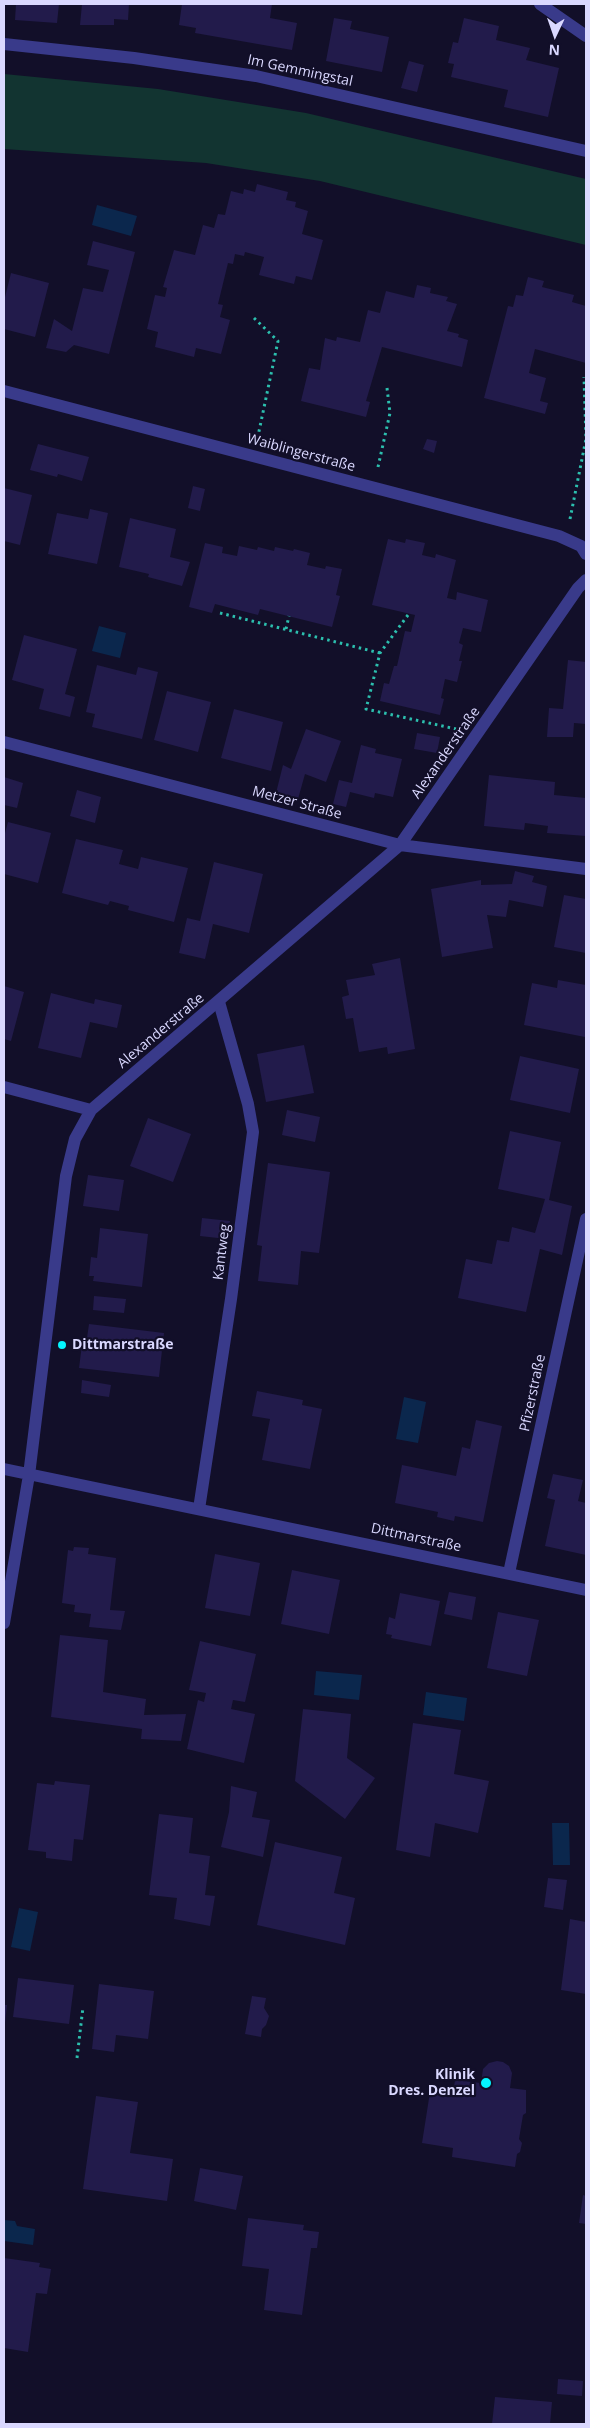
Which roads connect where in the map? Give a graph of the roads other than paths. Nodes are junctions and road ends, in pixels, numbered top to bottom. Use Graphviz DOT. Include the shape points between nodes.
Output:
graph roads {
  1 [pos="540,4"];
  2 [pos="586,36"];
  3 [pos="4,44"];
  4 [pos="586,151"];
  5 [pos="4,391"];
  6 [pos="586,554"];
  7 [pos="586,580"];
  8 [pos="4,742"];
  9 [pos="400,845"];
  10 [pos="586,869"];
  11 [pos="219,1002"];
  12 [pos="4,1087"];
  13 [pos="91,1110"];
  14 [pos="586,1219"];
  15 [pos="4,1470"];
  16 [pos="29,1475"];
  17 [pos="199,1509"];
  18 [pos="510,1573"];
  19 [pos="586,1590"];
  20 [pos="4,1622"];
  1 -- 2 [label="street"];
  3 -- 4 [label="street, Im Gemmingstal" via="256,76"];
  5 -- 6 [label="street, Waiblingerstraße" via="566,539 581,546"];
  7 -- 9 [label="street, Alexanderstraße"];
  8 -- 9 [label="street, Metzer Straße"];
  9 -- 10 [label="street, Metzer Straße"];
  9 -- 11 [label="street, Alexanderstraße"];
  11 -- 13 [label="street, Alexanderstraße"];
  11 -- 17 [label="street, Kantweg" via="253,1132"];
  12 -- 13 [label="street"];
  13 -- 16 [label="street, Alexanderstraße" via="75,1139 66,1176"];
  14 -- 18 [label="street, Pfizerstraße"];
  15 -- 16 [label="street, Dittmarstraße"];
  16 -- 17 [label="street, Dittmarstraße"];
  16 -- 20 [label="street, Alexanderstraße"];
  17 -- 18 [label="street, Dittmarstraße"];
  18 -- 19 [label="street, Dittmarstraße"];
}
